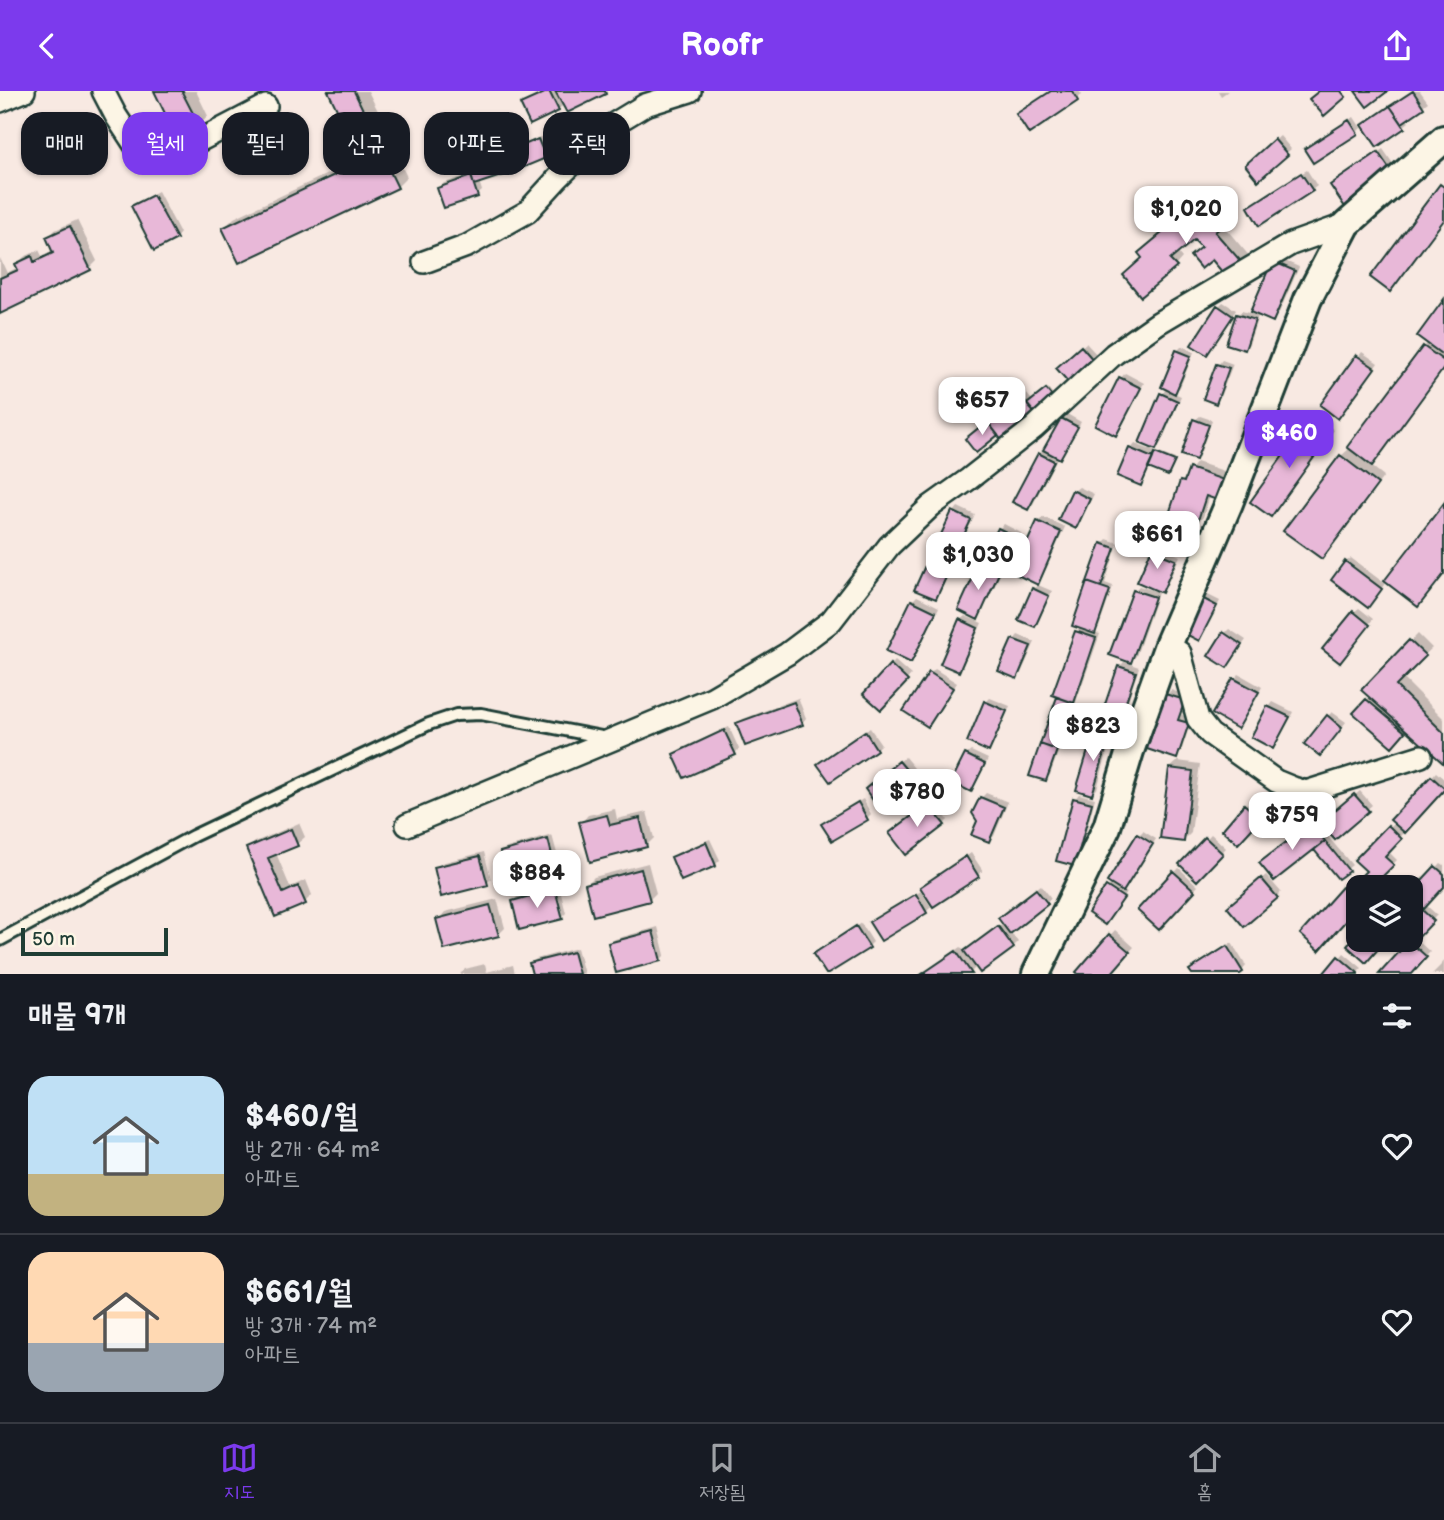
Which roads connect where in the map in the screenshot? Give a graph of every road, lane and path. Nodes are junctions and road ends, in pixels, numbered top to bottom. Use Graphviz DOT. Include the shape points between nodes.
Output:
graph roads {
  1 [pos="24,91"];
  2 [pos="103,91"];
  3 [pos="690,91"];
  4 [pos="0,101"];
  5 [pos="266,106"];
  6 [pos="1444,139"];
  7 [pos="1347,224"];
  8 [pos="424,262"];
  9 [pos="1168,645"];
  10 [pos="613,739"];
  11 [pos="1421,756"];
  12 [pos="407,825"];
  13 [pos="0,940"];
  14 [pos="1036,974"];
  1 -- 4 [label="street"];
  2 -- 5 [label="street" via="137,148 155,152 195,143"];
  3 -- 8 [label="street" via="645,105 611,125 527,212 467,246"];
  6 -- 7 [label="street"];
  7 -- 9 [label="street" via="1308,299"];
  7 -- 10 [label="street" via="1291,244 1114,353 1034,428 931,506 889,547 831,621 787,654 712,698"];
  9 -- 11 [label="street" via="1180,653 1198,719 1210,734 1276,781 1306,792"];
  9 -- 14 [label="street" via="1107,827"];
  10 -- 12 [label="street"];
  10 -- 13 [label="lane" via="481,714 456,715 193,836"];
}
